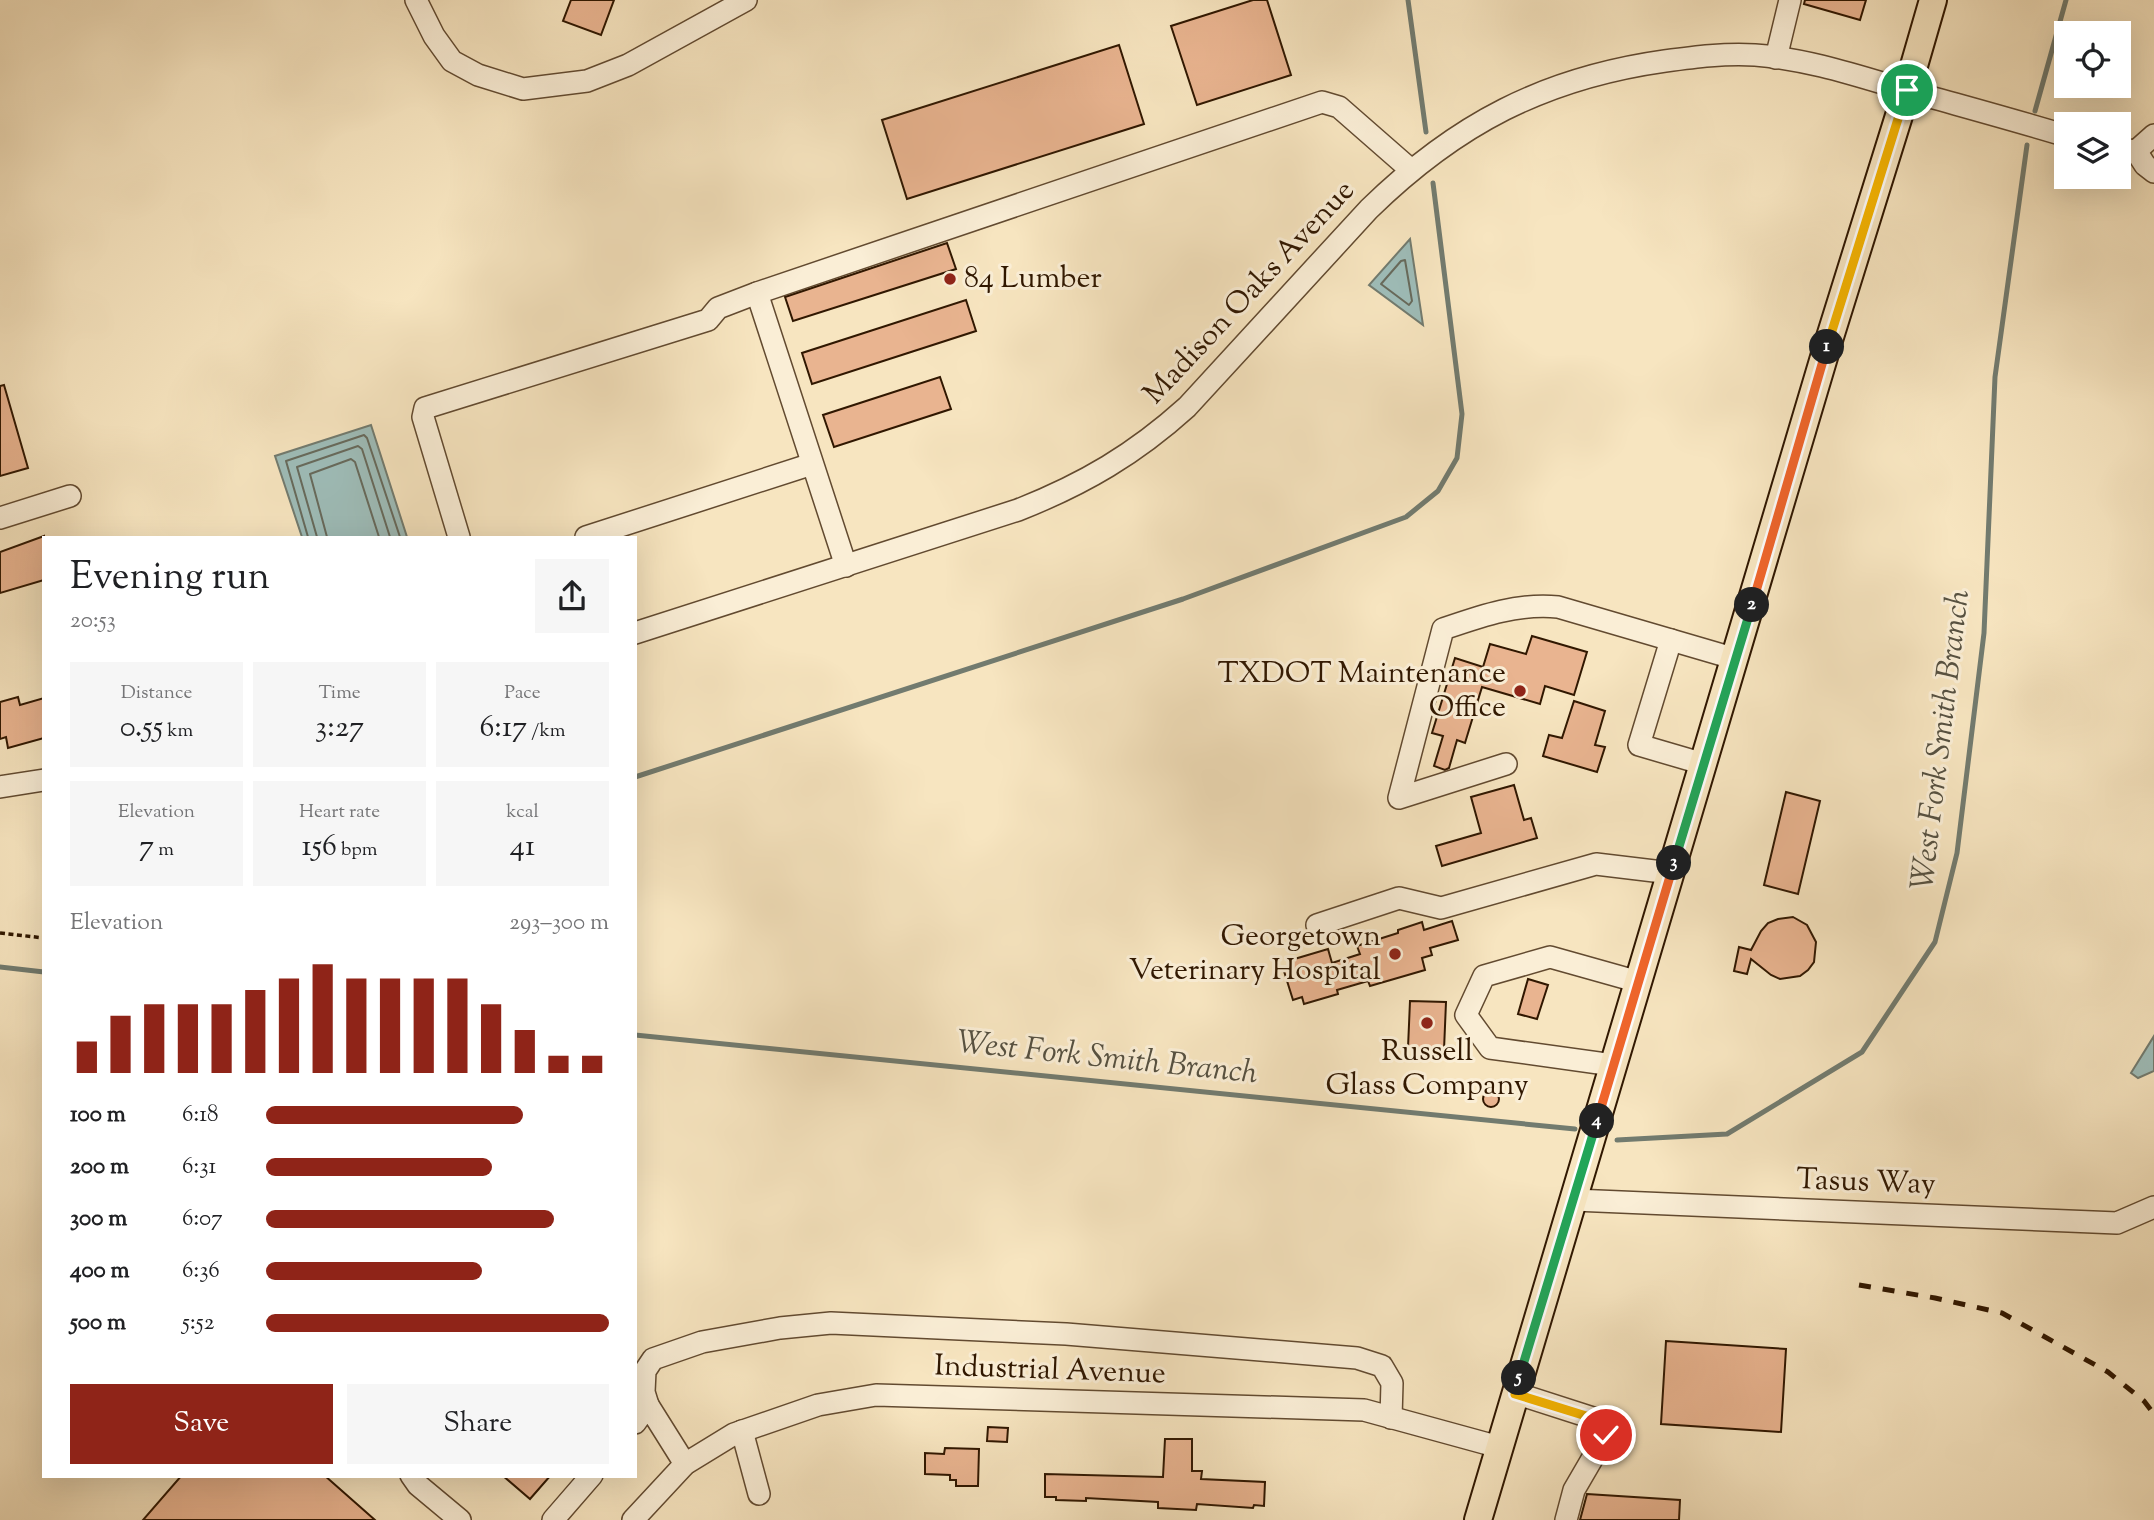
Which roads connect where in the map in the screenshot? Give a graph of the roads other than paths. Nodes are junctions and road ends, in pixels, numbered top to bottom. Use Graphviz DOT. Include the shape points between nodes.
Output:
graph roads {
  1 [pos="416,0"];
  2 [pos="746,0"];
  3 [pos="1790,0"];
  4 [pos="1933,0"];
  5 [pos="1776,58"];
  6 [pos="1907,90"];
  7 [pos="2054,132"];
  8 [pos="2154,135"];
  9 [pos="2131,148"];
  10 [pos="2131,152"];
  11 [pos="1411,170"];
  12 [pos="2154,172"];
  13 [pos="757,293"];
  14 [pos="812,464"];
  15 [pos="70,496"];
  16 [pos="0,518"];
  17 [pos="459,536"];
  18 [pos="589,536"];
  19 [pos="846,566"];
  20 [pos="637,632"];
  21 [pos="1671,640"];
  22 [pos="1735,659"];
  23 [pos="1506,764"];
  24 [pos="1704,764"];
  25 [pos="42,780"];
  26 [pos="0,787"];
  27 [pos="1671,873"];
  28 [pos="1317,925"];
  29 [pos="1639,982"];
  30 [pos="1614,1065"];
  31 [pos="1574,1200"];
  32 [pos="2153,1207"];
  33 [pos="640,1367"];
  34 [pos="1515,1394"];
  35 [pos="648,1405"];
  36 [pos="1391,1418"];
  37 [pos="637,1420"];
  38 [pos="742,1431"];
  39 [pos="1499,1447"];
  40 [pos="685,1464"];
  41 [pos="413,1478"];
  42 [pos="589,1478"];
  43 [pos="759,1494"];
  44 [pos="460,1520"];
  45 [pos="553,1520"];
  46 [pos="633,1520"];
  47 [pos="1478,1520"];
  48 [pos="1566,1520"];
  1 -- 2 [label="street" via="452,61 523,89 587,81 628,65"];
  3 -- 5 [label="street"];
  4 -- 6 [label="main road"];
  5 -- 6 [label="street, Madison Oaks Avenue" via="1832,67"];
  5 -- 11 [label="street, Madison Oaks Avenue" via="1718,55 1591,75 1489,116"];
  6 -- 7 [label="street, Madison Oaks Avenue"];
  6 -- 22 [label="main road"];
  8 -- 9 [label="street"];
  10 -- 12 [label="street"];
  11 -- 13 [label="street" via="1339,107 1322,102"];
  11 -- 19 [label="street, Madison Oaks Avenue" via="1368,209 1187,407 1126,456 1044,500"];
  13 -- 14 [label="street"];
  13 -- 17 [label="street" via="718,308 708,320 425,408 423,417"];
  14 -- 18 [label="street"];
  14 -- 19 [label="street"];
  15 -- 16 [label="street"];
  19 -- 20 [label="street, Madison Oaks Avenue"];
  21 -- 22 [label="street"];
  21 -- 23 [label="street" via="1539,605 1498,611 1443,629 1399,798"];
  21 -- 24 [label="street" via="1639,745"];
  22 -- 24 [label="main road"];
  24 -- 27 [label="main road"];
  25 -- 26 [label="street"];
  27 -- 28 [label="street" via="1596,864 1441,908 1399,898"];
  27 -- 29 [label="main road"];
  29 -- 30 [label="main road"];
  29 -- 30 [label="street" via="1550,957 1485,976 1466,1016 1490,1048"];
  30 -- 31 [label="main road"];
  31 -- 32 [label="street, Tasus Way" via="2117,1223"];
  31 -- 34 [label="main road"];
  33 -- 35 [label="street"];
  33 -- 36 [label="street" via="702,1342 831,1323 1066,1334 1357,1358 1382,1366 1392,1383"];
  34 -- 39 [label="main road"];
  34 -- 48 [label="street" via="1599,1420 1606,1435 1574,1490"];
  35 -- 37 [label="street"];
  35 -- 40 [label="street"];
  36 -- 38 [label="street, Industrial Avenue" via="1364,1410 876,1395 818,1405"];
  36 -- 39 [label="street, Industrial Avenue"];
  38 -- 40 [label="street, Industrial Avenue"];
  38 -- 43 [label="street"];
  39 -- 47 [label="main road"];
  40 -- 46 [label="street, Industrial Avenue"];
  41 -- 44 [label="street"];
  42 -- 45 [label="street"];
}
